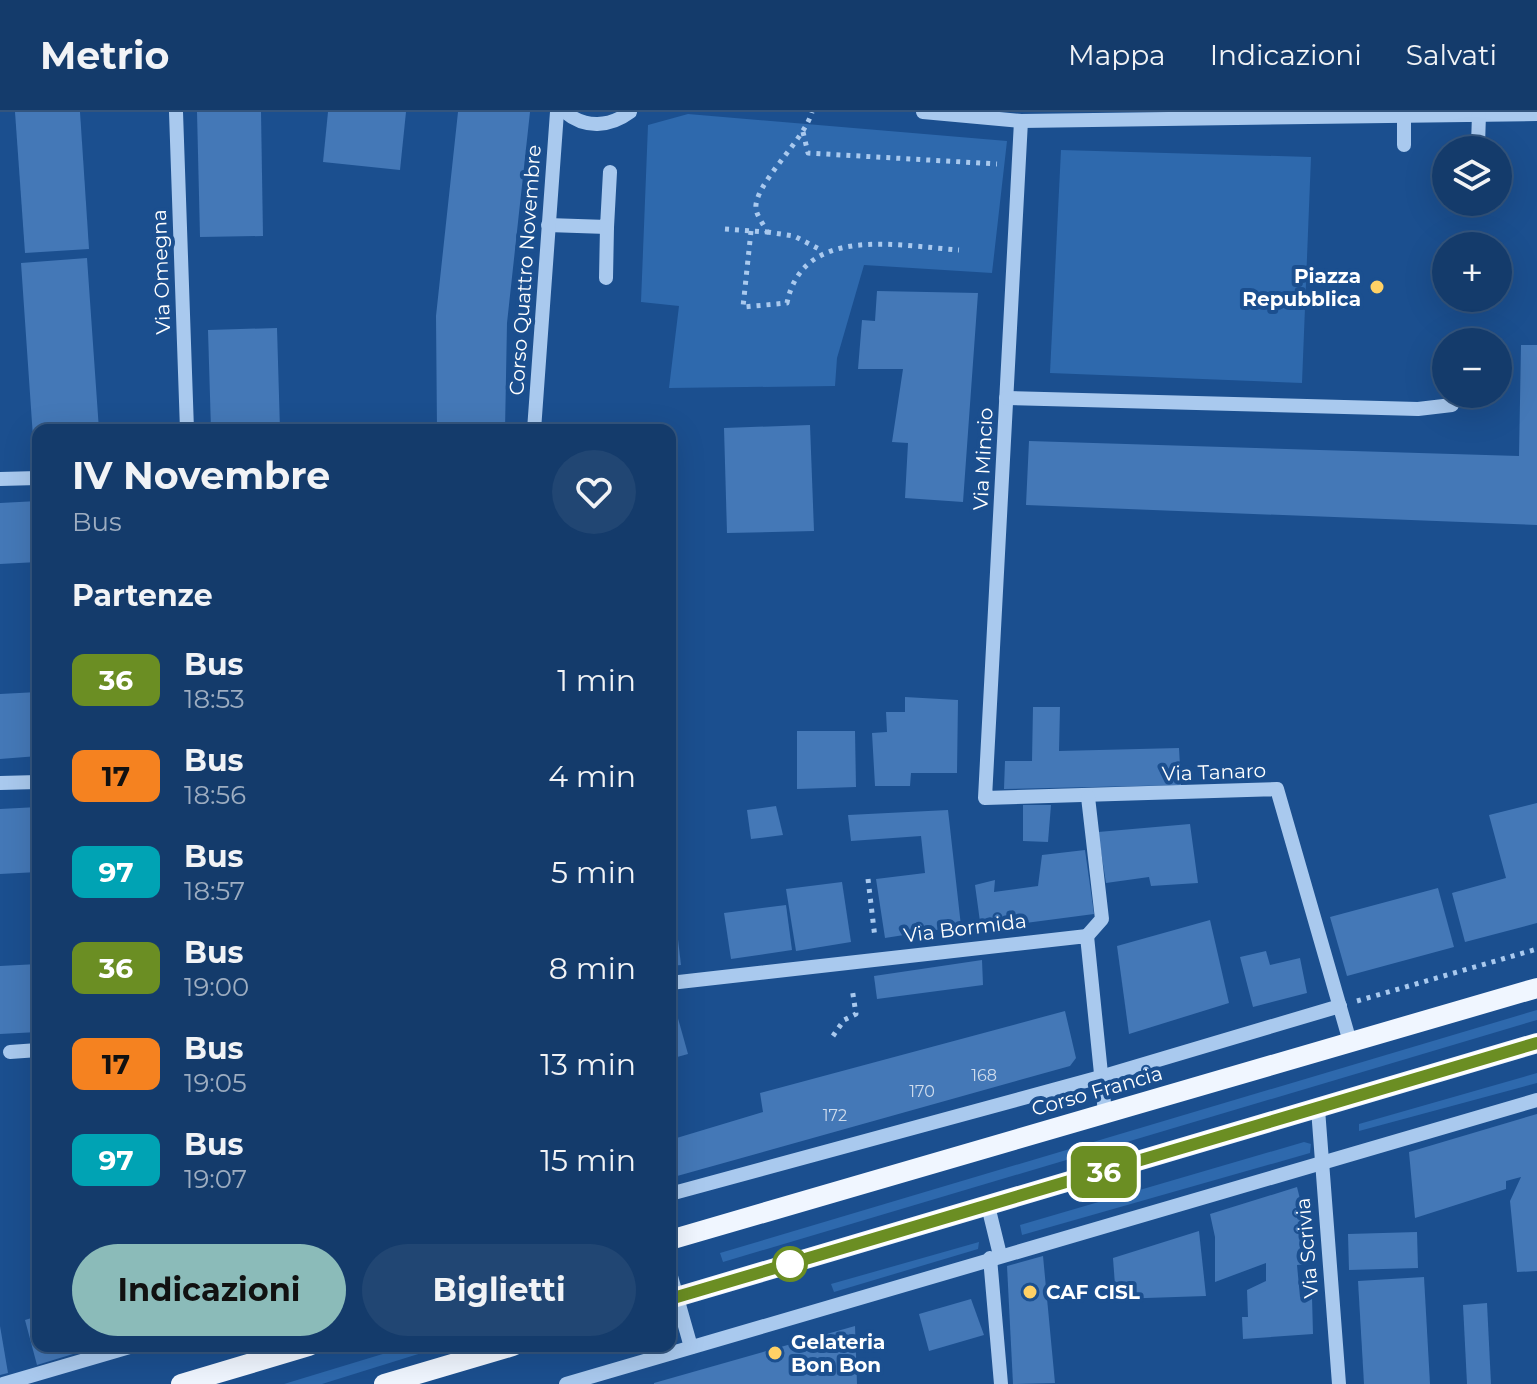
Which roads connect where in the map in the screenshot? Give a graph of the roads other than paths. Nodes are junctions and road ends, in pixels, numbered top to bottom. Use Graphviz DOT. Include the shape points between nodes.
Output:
graph roads {
  1 [pos="176,112"];
  2 [pos="557,112"];
  3 [pos="565,112"];
  4 [pos="630,112"];
  5 [pos="923,112"];
  6 [pos="1512,113"];
  7 [pos="1479,114"];
  8 [pos="1537,114"];
  9 [pos="1404,116"];
  10 [pos="1021,121"];
  11 [pos="1478,136"];
  12 [pos="1404,145"];
  13 [pos="610,172"];
  14 [pos="548,225"];
  15 [pos="607,227"];
  16 [pos="606,278"];
  17 [pos="1006,398"];
  18 [pos="1432,407"];
  19 [pos="187,424"];
  20 [pos="534,424"];
  21 [pos="32,478"];
  22 [pos="0,479"];
  23 [pos="32,782"];
  24 [pos="0,783"];
  25 [pos="1088,797"];
  26 [pos="985,798"];
  27 [pos="1087,936"];
  28 [pos="676,982"];
  29 [pos="1537,988"];
  30 [pos="1340,1006"];
  31 [pos="1350,1042"];
  32 [pos="1537,1043"];
  33 [pos="32,1050"];
  34 [pos="10,1052"];
  35 [pos="1104,1076"];
  36 [pos="1537,1100"];
  37 [pos="1318,1109"];
  38 [pos="1105,1113"];
  39 [pos="1320,1161"];
  40 [pos="676,1192"];
  41 [pos="988,1206"];
  42 [pos="676,1238"];
  43 [pos="995,1256"];
  44 [pos="676,1297"];
  45 [pos="676,1306"];
  46 [pos="691,1347"];
  47 [pos="676,1351"];
  48 [pos="113,1352"];
  49 [pos="493,1352"];
  50 [pos="674,1352"];
  51 [pos="253,1354"];
  52 [pos="8,1383"];
  53 [pos="181,1384"];
  54 [pos="384,1384"];
  55 [pos="566,1384"];
  56 [pos="1001,1384"];
  57 [pos="1339,1384"];
  1 -- 19 [label="street, Via Omegna"];
  2 -- 14 [label="street, Corso Quattro Novembre"];
  3 -- 4 [label="street" via="599,125"];
  5 -- 10 [label="street"];
  6 -- 7 [label="street"];
  6 -- 8 [label="street"];
  7 -- 9 [label="street"];
  7 -- 11 [label="street"];
  9 -- 10 [label="street"];
  9 -- 12 [label="street"];
  10 -- 17 [label="street, Via Mincio"];
  13 -- 15 [label="street"];
  14 -- 15 [label="street"];
  14 -- 20 [label="street, Corso Quattro Novembre"];
  15 -- 16 [label="street"];
  17 -- 18 [label="street"];
  17 -- 26 [label="street, Via Mincio"];
  21 -- 22 [label="street"];
  23 -- 24 [label="street"];
  25 -- 26 [label="street, Via Tanaro"];
  25 -- 27 [label="street" via="1102,919"];
  25 -- 30 [label="street, Via Tanaro" via="1277,789"];
  27 -- 28 [label="street, Via Bormida"];
  27 -- 35 [label="street"];
  29 -- 31 [label="main road, Corso Francia"];
  30 -- 31 [label="street, Via Tanaro"];
  30 -- 35 [label="street, Corso Francia"];
  31 -- 38 [label="main road, Corso Francia"];
  32 -- 37 [label="main road"];
  33 -- 34 [label="street"];
  35 -- 38 [label="street"];
  35 -- 40 [label="street, Corso Francia"];
  36 -- 39 [label="street"];
  37 -- 39 [label="street, Via Scrivia"];
  37 -- 41 [label="main road"];
  38 -- 42 [label="main road, Corso Francia"];
  39 -- 43 [label="street"];
  39 -- 57 [label="street, Via Scrivia"];
  41 -- 43 [label="street"];
  41 -- 44 [label="main road"];
  43 -- 46 [label="street"];
  43 -- 56 [label="street"];
  45 -- 46 [label="street"];
  46 -- 47 [label="street"];
  48 -- 52 [label="street"];
  49 -- 54 [label="main road"];
  50 -- 55 [label="street"];
  51 -- 53 [label="main road"];
}
